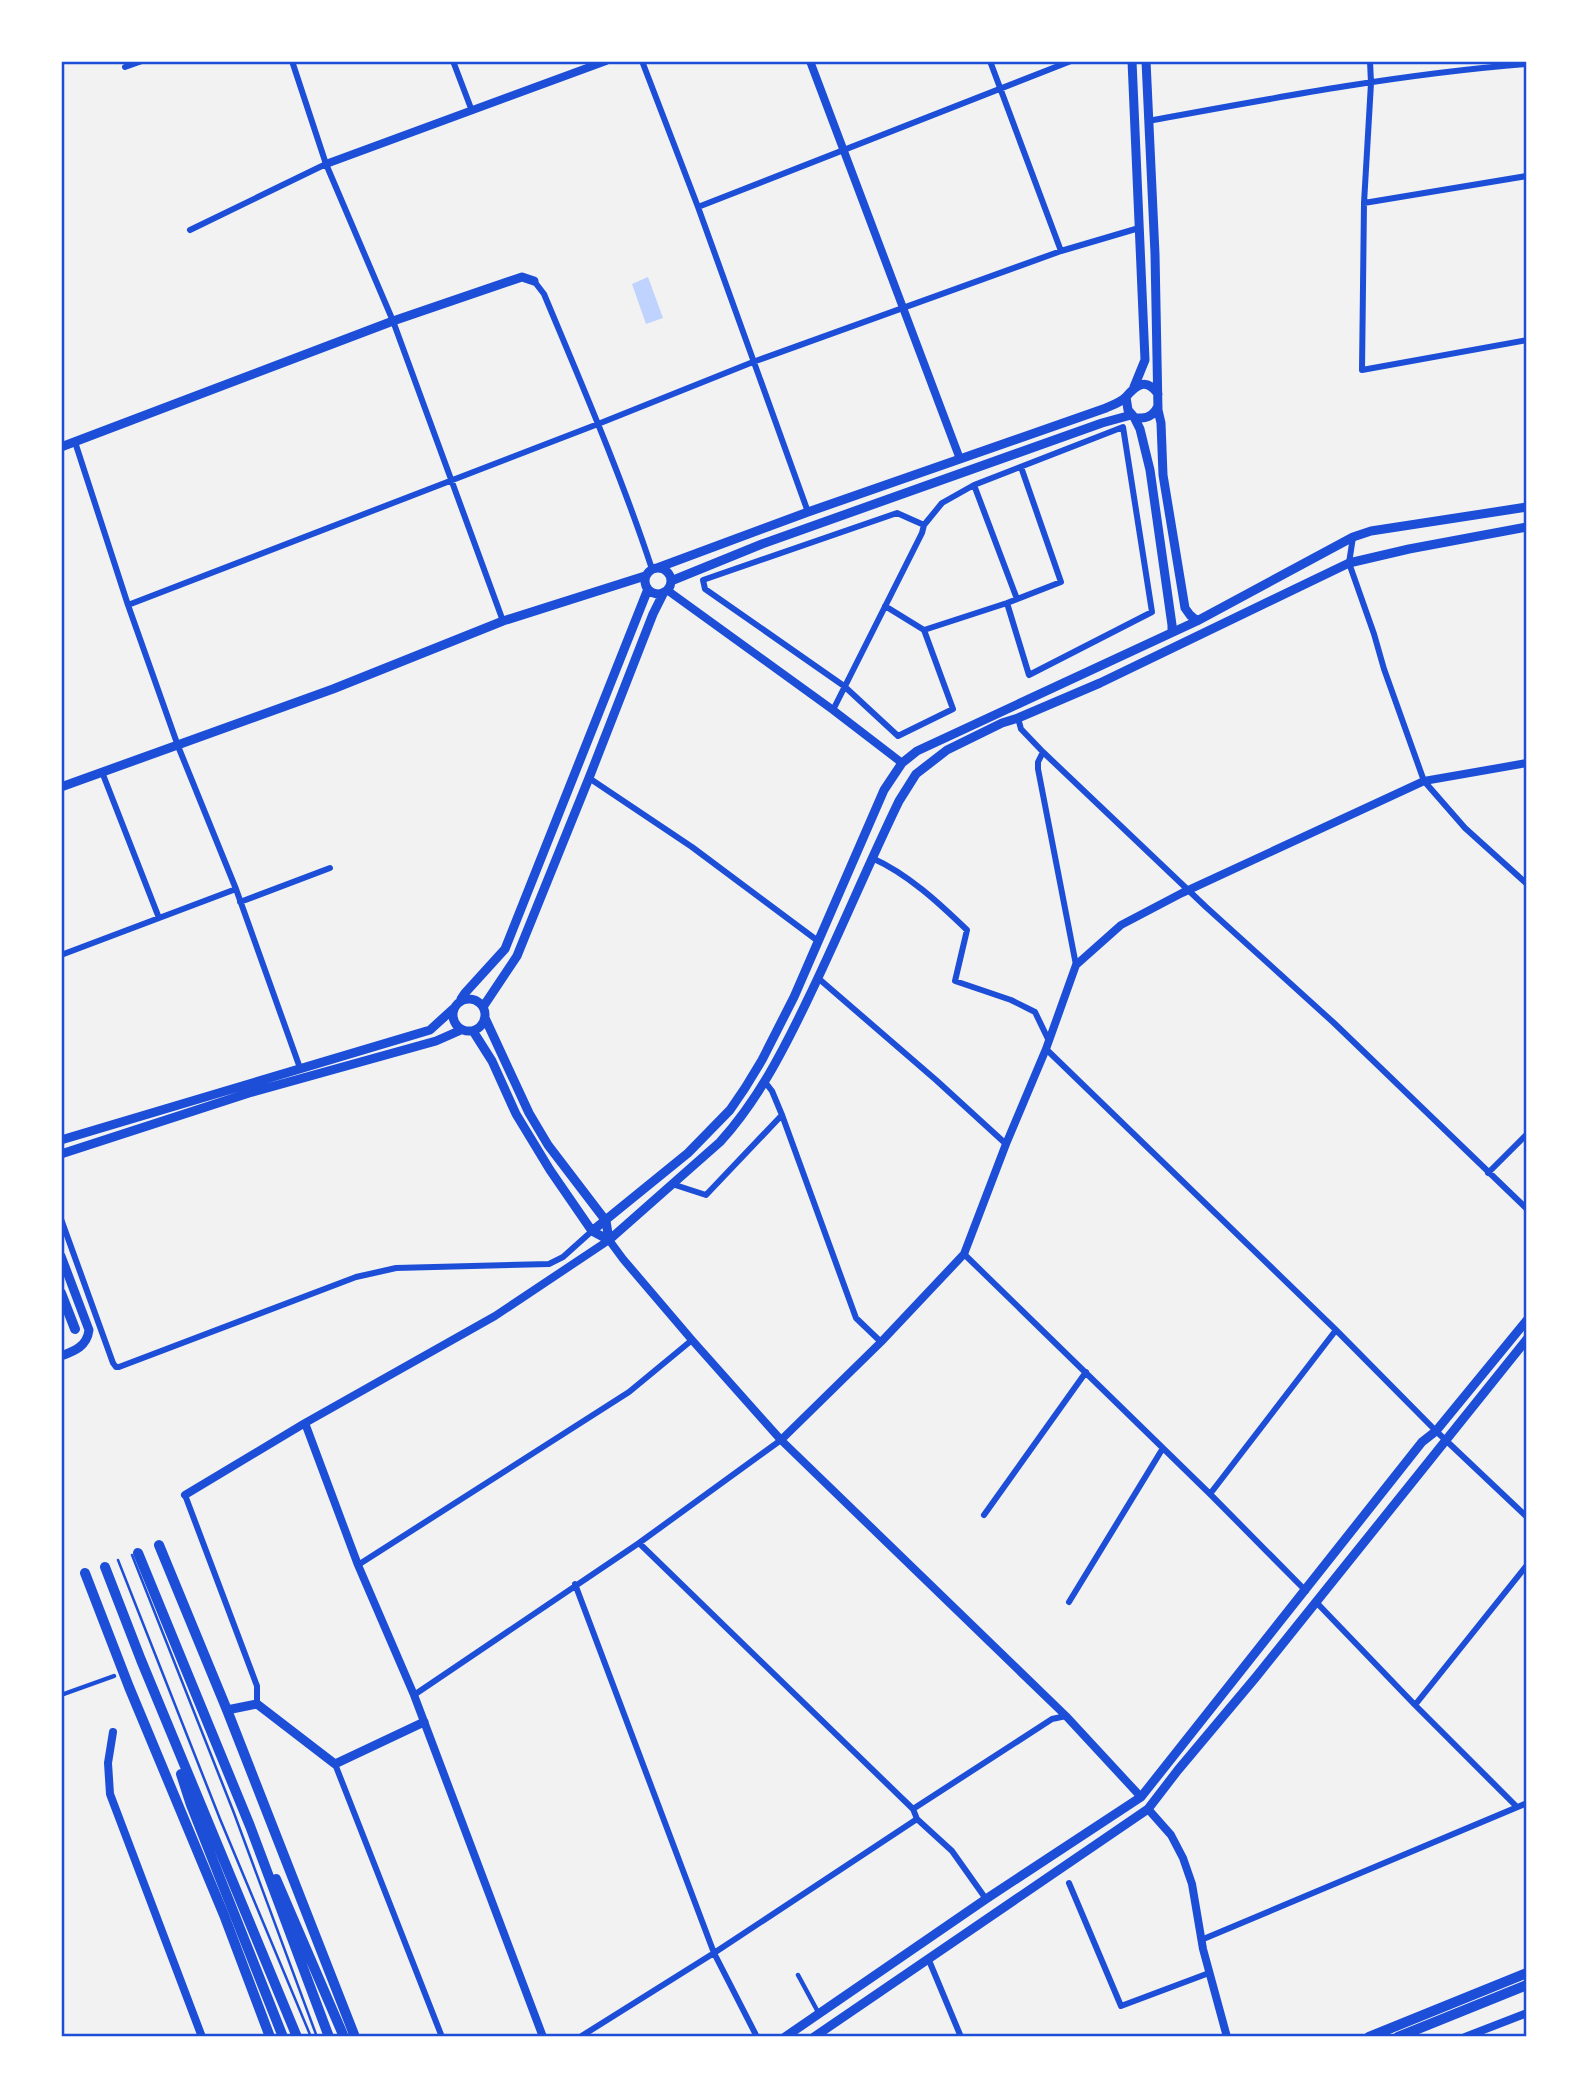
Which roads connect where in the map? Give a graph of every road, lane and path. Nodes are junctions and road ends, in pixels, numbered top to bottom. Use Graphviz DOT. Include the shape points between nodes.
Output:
graph roads {
  1 [pos="142,61"];
  2 [pos="292,61"];
  3 [pos="453,61"];
  4 [pos="606,61"];
  5 [pos="642,61"];
  6 [pos="810,61"];
  7 [pos="990,61"];
  8 [pos="1071,61"];
  9 [pos="1132,61"];
  10 [pos="1146,61"];
  11 [pos="1370,61"];
  12 [pos="1527,64"];
  13 [pos="125,67"];
  14 [pos="1371,83"];
  15 [pos="1001,89"];
  16 [pos="472,111"];
  17 [pos="1148,121"];
  18 [pos="843,150"];
  19 [pos="326,164"];
  20 [pos="1527,176"];
  21 [pos="1364,203"];
  22 [pos="698,207"];
  23 [pos="1139,228"];
  24 [pos="190,230"];
  25 [pos="1061,251"];
  26 [pos="534,281"];
  27 [pos="905,309"];
  28 [pos="393,321"];
  29 [pos="1527,340"];
  30 [pos="753,362"];
  31 [pos="1134,387"];
  32 [pos="1126,397"];
  33 [pos="1159,401"];
  34 [pos="1133,416"];
  35 [pos="598,424"];
  36 [pos="75,442"];
  37 [pos="61,447"];
  38 [pos="960,459"];
  39 [pos="1021,467"];
  40 [pos="452,481"];
  41 [pos="974,485"];
  42 [pos="1527,507"];
  43 [pos="808,512"];
  44 [pos="924,524"];
  45 [pos="1527,527"];
  46 [pos="1353,537"];
  47 [pos="1349,563"];
  48 [pos="652,571"];
  49 [pos="667,588"];
  50 [pos="648,589"];
  51 [pos="1017,599"];
  52 [pos="1007,603"];
  53 [pos="128,605"];
  54 [pos="886,606"];
  55 [pos="503,621"];
  56 [pos="1197,621"];
  57 [pos="924,630"];
  58 [pos="1172,631"];
  59 [pos="844,686"];
  60 [pos="833,710"];
  61 [pos="1018,719"];
  62 [pos="178,746"];
  63 [pos="1043,752"];
  64 [pos="902,762"];
  65 [pos="1527,763"];
  66 [pos="102,772"];
  67 [pos="916,774"];
  68 [pos="589,778"];
  69 [pos="1424,781"];
  70 [pos="61,787"];
  71 [pos="872,858"];
  72 [pos="330,869"];
  73 [pos="1527,884"];
  74 [pos="236,889"];
  75 [pos="1188,889"];
  76 [pos="240,902"];
  77 [pos="159,918"];
  78 [pos="818,941"];
  79 [pos="61,955"];
  80 [pos="1076,965"];
  81 [pos="818,978"];
  82 [pos="461,999"];
  83 [pos="453,1009"];
  84 [pos="484,1012"];
  85 [pos="461,1030"];
  86 [pos="473,1031"];
  87 [pos="1048,1045"];
  88 [pos="302,1072"];
  89 [pos="765,1082"];
  90 [pos="782,1115"];
  91 [pos="1527,1134"];
  92 [pos="61,1140"];
  93 [pos="1006,1144"];
  94 [pos="61,1154"];
  95 [pos="1489,1173"];
  96 [pos="673,1184"];
  97 [pos="1527,1209"];
  98 [pos="61,1219"];
  99 [pos="606,1221"];
  100 [pos="592,1231"];
  101 [pos="609,1240"];
  102 [pos="964,1254"];
  103 [pos="61,1256"];
  104 [pos="61,1293"];
  105 [pos="1527,1320"];
  106 [pos="75,1329"];
  107 [pos="1336,1330"];
  108 [pos="1527,1339"];
  109 [pos="692,1340"];
  110 [pos="881,1342"];
  111 [pos="61,1356"];
  112 [pos="1086,1372"];
  113 [pos="304,1423"];
  114 [pos="1436,1431"];
  115 [pos="1446,1439"];
  116 [pos="781,1440"];
  117 [pos="1163,1448"];
  118 [pos="1210,1494"];
  119 [pos="185,1495"];
  120 [pos="984,1515"];
  121 [pos="1527,1517"];
  122 [pos="639,1543"];
  123 [pos="159,1545"];
  124 [pos="135,1554"];
  125 [pos="118,1560"];
  126 [pos="358,1565"];
  127 [pos="1527,1565"];
  128 [pos="105,1567"];
  129 [pos="85,1573"];
  130 [pos="575,1584"];
  131 [pos="1306,1591"];
  132 [pos="1069,1602"];
  133 [pos="1316,1602"];
  134 [pos="114,1675"];
  135 [pos="61,1695"];
  136 [pos="414,1695"];
  137 [pos="257,1704"];
  138 [pos="1415,1705"];
  139 [pos="227,1710"];
  140 [pos="1066,1716"];
  141 [pos="424,1722"];
  142 [pos="113,1732"];
  143 [pos="171,1734"];
  144 [pos="335,1764"];
  145 [pos="1141,1797"];
  146 [pos="1527,1803"];
  147 [pos="1517,1807"];
  148 [pos="913,1809"];
  149 [pos="1148,1810"];
  150 [pos="917,1819"];
  151 [pos="250,1826"];
  152 [pos="1069,1882"];
  153 [pos="986,1899"];
  154 [pos="1201,1940"];
  155 [pos="922,1943"];
  156 [pos="714,1953"];
  157 [pos="928,1958"];
  158 [pos="1209,1973"];
  159 [pos="1527,1973"];
  160 [pos="797,1975"];
  161 [pos="1527,1985"];
  162 [pos="819,2013"];
  163 [pos="1527,2013"];
  164 [pos="269,2036"];
  165 [pos="202,2037"];
  166 [pos="282,2037"];
  167 [pos="297,2037"];
  168 [pos="311,2037"];
  169 [pos="317,2037"];
  170 [pos="329,2037"];
  171 [pos="344,2037"];
  172 [pos="355,2037"];
  173 [pos="442,2037"];
  174 [pos="543,2037"];
  175 [pos="580,2037"];
  176 [pos="757,2037"];
  177 [pos="785,2037"];
  178 [pos="814,2037"];
  179 [pos="961,2037"];
  180 [pos="1227,2037"];
  181 [pos="1369,2037"];
  182 [pos="1398,2037"];
  183 [pos="1465,2037"];
  1 -- 13 [label="street"];
  2 -- 19 [label="street"];
  3 -- 16 [label="street"];
  4 -- 16 [label="street"];
  5 -- 22 [label="street"];
  6 -- 18 [label="street"];
  7 -- 15 [label="street"];
  8 -- 15 [label="street"];
  9 -- 23 [label="main road"];
  10 -- 17 [label="main road"];
  11 -- 14 [label="street"];
  12 -- 14 [label="street"];
  14 -- 17 [label="street"];
  14 -- 21 [label="street"];
  15 -- 18 [label="street"];
  15 -- 25 [label="street"];
  16 -- 19 [label="street"];
  17 -- 33 [label="main road"];
  18 -- 22 [label="street"];
  18 -- 27 [label="street"];
  19 -- 24 [label="street"];
  19 -- 28 [label="street"];
  20 -- 21 [label="street"];
  21 -- 29 [label="street" via="1362,370"];
  22 -- 30 [label="street"];
  23 -- 25 [label="street"];
  23 -- 31 [label="main road" via="1144,360"];
  25 -- 27 [label="street"];
  26 -- 28 [label="main road" via="522,276"];
  26 -- 35 [label="street" via="544,294"];
  27 -- 30 [label="street"];
  27 -- 38 [label="street"];
  28 -- 36 [label="main road"];
  28 -- 40 [label="street"];
  30 -- 35 [label="street"];
  30 -- 43 [label="street"];
  31 -- 32 [label="main road"];
  31 -- 33 [label="main road" via="1147,385"];
  32 -- 34 [label="main road"];
  32 -- 38 [label="main road"];
  33 -- 34 [label="main road" via="1149,417"];
  33 -- 56 [label="main road" via="1163,475 1185,608"];
  34 -- 49 [label="main road" via="762,544"];
  34 -- 58 [label="main road" via="1150,470"];
  35 -- 40 [label="street"];
  35 -- 48 [label="street"];
  36 -- 37 [label="main road"];
  36 -- 53 [label="street"];
  38 -- 43 [label="main road"];
  39 -- 41 [label="street"];
  39 -- 51 [label="street" via="1061,582"];
  39 -- 52 [label="street" via="1123,427 1152,612 1029,675"];
  40 -- 53 [label="street"];
  40 -- 55 [label="street"];
  41 -- 44 [label="street" via="942,503"];
  41 -- 51 [label="street"];
  42 -- 46 [label="main road"];
  43 -- 48 [label="main road"];
  44 -- 54 [label="street"];
  44 -- 59 [label="street" via="897,513 703,580 705,589"];
  45 -- 47 [label="main road"];
  46 -- 47 [label="street"];
  46 -- 56 [label="main road"];
  47 -- 61 [label="main road"];
  47 -- 69 [label="street"];
  48 -- 49 [label="main road" via="668,573"];
  48 -- 50 [label="main road"];
  48 -- 55 [label="main road"];
  49 -- 50 [label="main road" via="655,593"];
  49 -- 60 [label="street"];
  49 -- 68 [label="main road"];
  50 -- 82 [label="main road" via="505,949"];
  51 -- 52 [label="street"];
  52 -- 57 [label="street"];
  53 -- 62 [label="street"];
  54 -- 57 [label="street"];
  54 -- 59 [label="street"];
  55 -- 62 [label="main road"];
  56 -- 58 [label="main road"];
  57 -- 59 [label="street" via="953,709 898,736"];
  58 -- 64 [label="main road"];
  59 -- 60 [label="street"];
  60 -- 64 [label="street"];
  61 -- 63 [label="street" via="1021,729"];
  61 -- 67 [label="main road" via="947,750"];
  62 -- 66 [label="main road"];
  62 -- 74 [label="street"];
  63 -- 75 [label="street"];
  63 -- 80 [label="street" via="1038,769"];
  64 -- 67 [label="main road"];
  64 -- 78 [label="main road" via="884,790"];
  65 -- 69 [label="street"];
  66 -- 70 [label="main road"];
  66 -- 77 [label="street"];
  67 -- 71 [label="main road"];
  68 -- 78 [label="street" via="692,847"];
  68 -- 84 [label="main road" via="517,956"];
  69 -- 73 [label="street" via="1465,828"];
  69 -- 75 [label="street"];
  71 -- 81 [label="main road"];
  71 -- 87 [label="street" via="941,905 967,930 955,981 1035,1012"];
  72 -- 76 [label="street"];
  74 -- 76 [label="street"];
  74 -- 77 [label="street"];
  75 -- 80 [label="street" via="1121,926"];
  75 -- 95 [label="street"];
  76 -- 88 [label="street"];
  77 -- 79 [label="street"];
  78 -- 99 [label="main road" via="762,1060 730,1110 688,1153"];
  80 -- 87 [label="street"];
  81 -- 89 [label="main road"];
  81 -- 93 [label="street"];
  82 -- 83 [label="main road"];
  82 -- 84 [label="main road" via="475,1000"];
  83 -- 85 [label="main road"];
  83 -- 88 [label="main road" via="430,1030"];
  84 -- 86 [label="main road" via="481,1026"];
  84 -- 99 [label="main road" via="513,1081 548,1145"];
  85 -- 86 [label="main road"];
  85 -- 88 [label="main road" via="436,1041"];
  86 -- 100 [label="main road" via="531,1141"];
  87 -- 93 [label="street"];
  87 -- 107 [label="street"];
  88 -- 92 [label="main road"];
  88 -- 94 [label="main road"];
  89 -- 90 [label="street"];
  89 -- 96 [label="main road" via="732,1128"];
  90 -- 96 [label="street" via="706,1195"];
  90 -- 110 [label="street" via="856,1318"];
  91 -- 95 [label="street"];
  93 -- 102 [label="street"];
  95 -- 97 [label="street"];
  96 -- 101 [label="main road"];
  98 -- 100 [label="street" via="116,1367 356,1277 396,1268 549,1264"];
  99 -- 100 [label="main road"];
  99 -- 101 [label="main road"];
  100 -- 101 [label="main road"];
  101 -- 109 [label="street"];
  101 -- 113 [label="street" via="495,1317"];
  102 -- 110 [label="street"];
  102 -- 112 [label="street"];
  103 -- 111 [label="main road" via="89,1335 80,1347"];
  104 -- 106 [label="main road"];
  105 -- 114 [label="main road"];
  107 -- 114 [label="street"];
  107 -- 118 [label="street"];
  108 -- 115 [label="main road"];
  109 -- 116 [label="street"];
  109 -- 126 [label="street" via="629,1392"];
  110 -- 116 [label="street"];
  112 -- 117 [label="street"];
  112 -- 120 [label="street"];
  113 -- 119 [label="street"];
  113 -- 126 [label="street"];
  114 -- 115 [label="street"];
  114 -- 131 [label="main road" via="1422,1442"];
  115 -- 121 [label="street"];
  115 -- 133 [label="main road"];
  116 -- 122 [label="street"];
  116 -- 140 [label="street"];
  117 -- 118 [label="street"];
  117 -- 132 [label="street"];
  118 -- 131 [label="street"];
  119 -- 137 [label="street" via="257,1686"];
  122 -- 130 [label="street"];
  122 -- 148 [label="street"];
  123 -- 139 [label="main road"];
  124 -- 151 [label="highway"];
  124 -- 169 [label="lane"];
  125 -- 168 [label="lane"];
  126 -- 136 [label="street"];
  127 -- 138 [label="street"];
  128 -- 143 [label="highway"];
  129 -- 164 [label="main road"];
  130 -- 136 [label="street"];
  130 -- 156 [label="street"];
  131 -- 133 [label="main road"];
  131 -- 145 [label="main road"];
  133 -- 138 [label="street"];
  133 -- 149 [label="main road"];
  134 -- 135 [label="street"];
  136 -- 141 [label="street"];
  137 -- 139 [label="main road"];
  137 -- 144 [label="main road"];
  138 -- 147 [label="street"];
  139 -- 172 [label="main road"];
  140 -- 145 [label="street"];
  140 -- 148 [label="street" via="1052,1719"];
  141 -- 144 [label="main road"];
  141 -- 174 [label="street"];
  142 -- 165 [label="street" via="110,1794"];
  143 -- 166 [label="highway" via="191,1805"];
  143 -- 167 [label="highway"];
  144 -- 173 [label="street"];
  145 -- 149 [label="main road"];
  145 -- 153 [label="main road"];
  146 -- 147 [label="street"];
  147 -- 154 [label="street"];
  148 -- 150 [label="street"];
  149 -- 154 [label="street" via="1171,1835 1183,1858"];
  149 -- 157 [label="main road"];
  150 -- 153 [label="street" via="952,1851"];
  150 -- 156 [label="street"];
  151 -- 170 [label="highway"];
  151 -- 171 [label="highway"];
  152 -- 158 [label="street" via="1121,2006"];
  153 -- 155 [label="main road"];
  154 -- 158 [label="street"];
  155 -- 157 [label="main road"];
  155 -- 162 [label="main road"];
  156 -- 175 [label="street"];
  156 -- 176 [label="street"];
  157 -- 178 [label="main road"];
  157 -- 179 [label="street"];
  158 -- 180 [label="street"];
  159 -- 181 [label="main road"];
  160 -- 162 [label="street"];
  161 -- 182 [label="main road"];
  162 -- 177 [label="main road"];
  163 -- 183 [label="street"];
}
